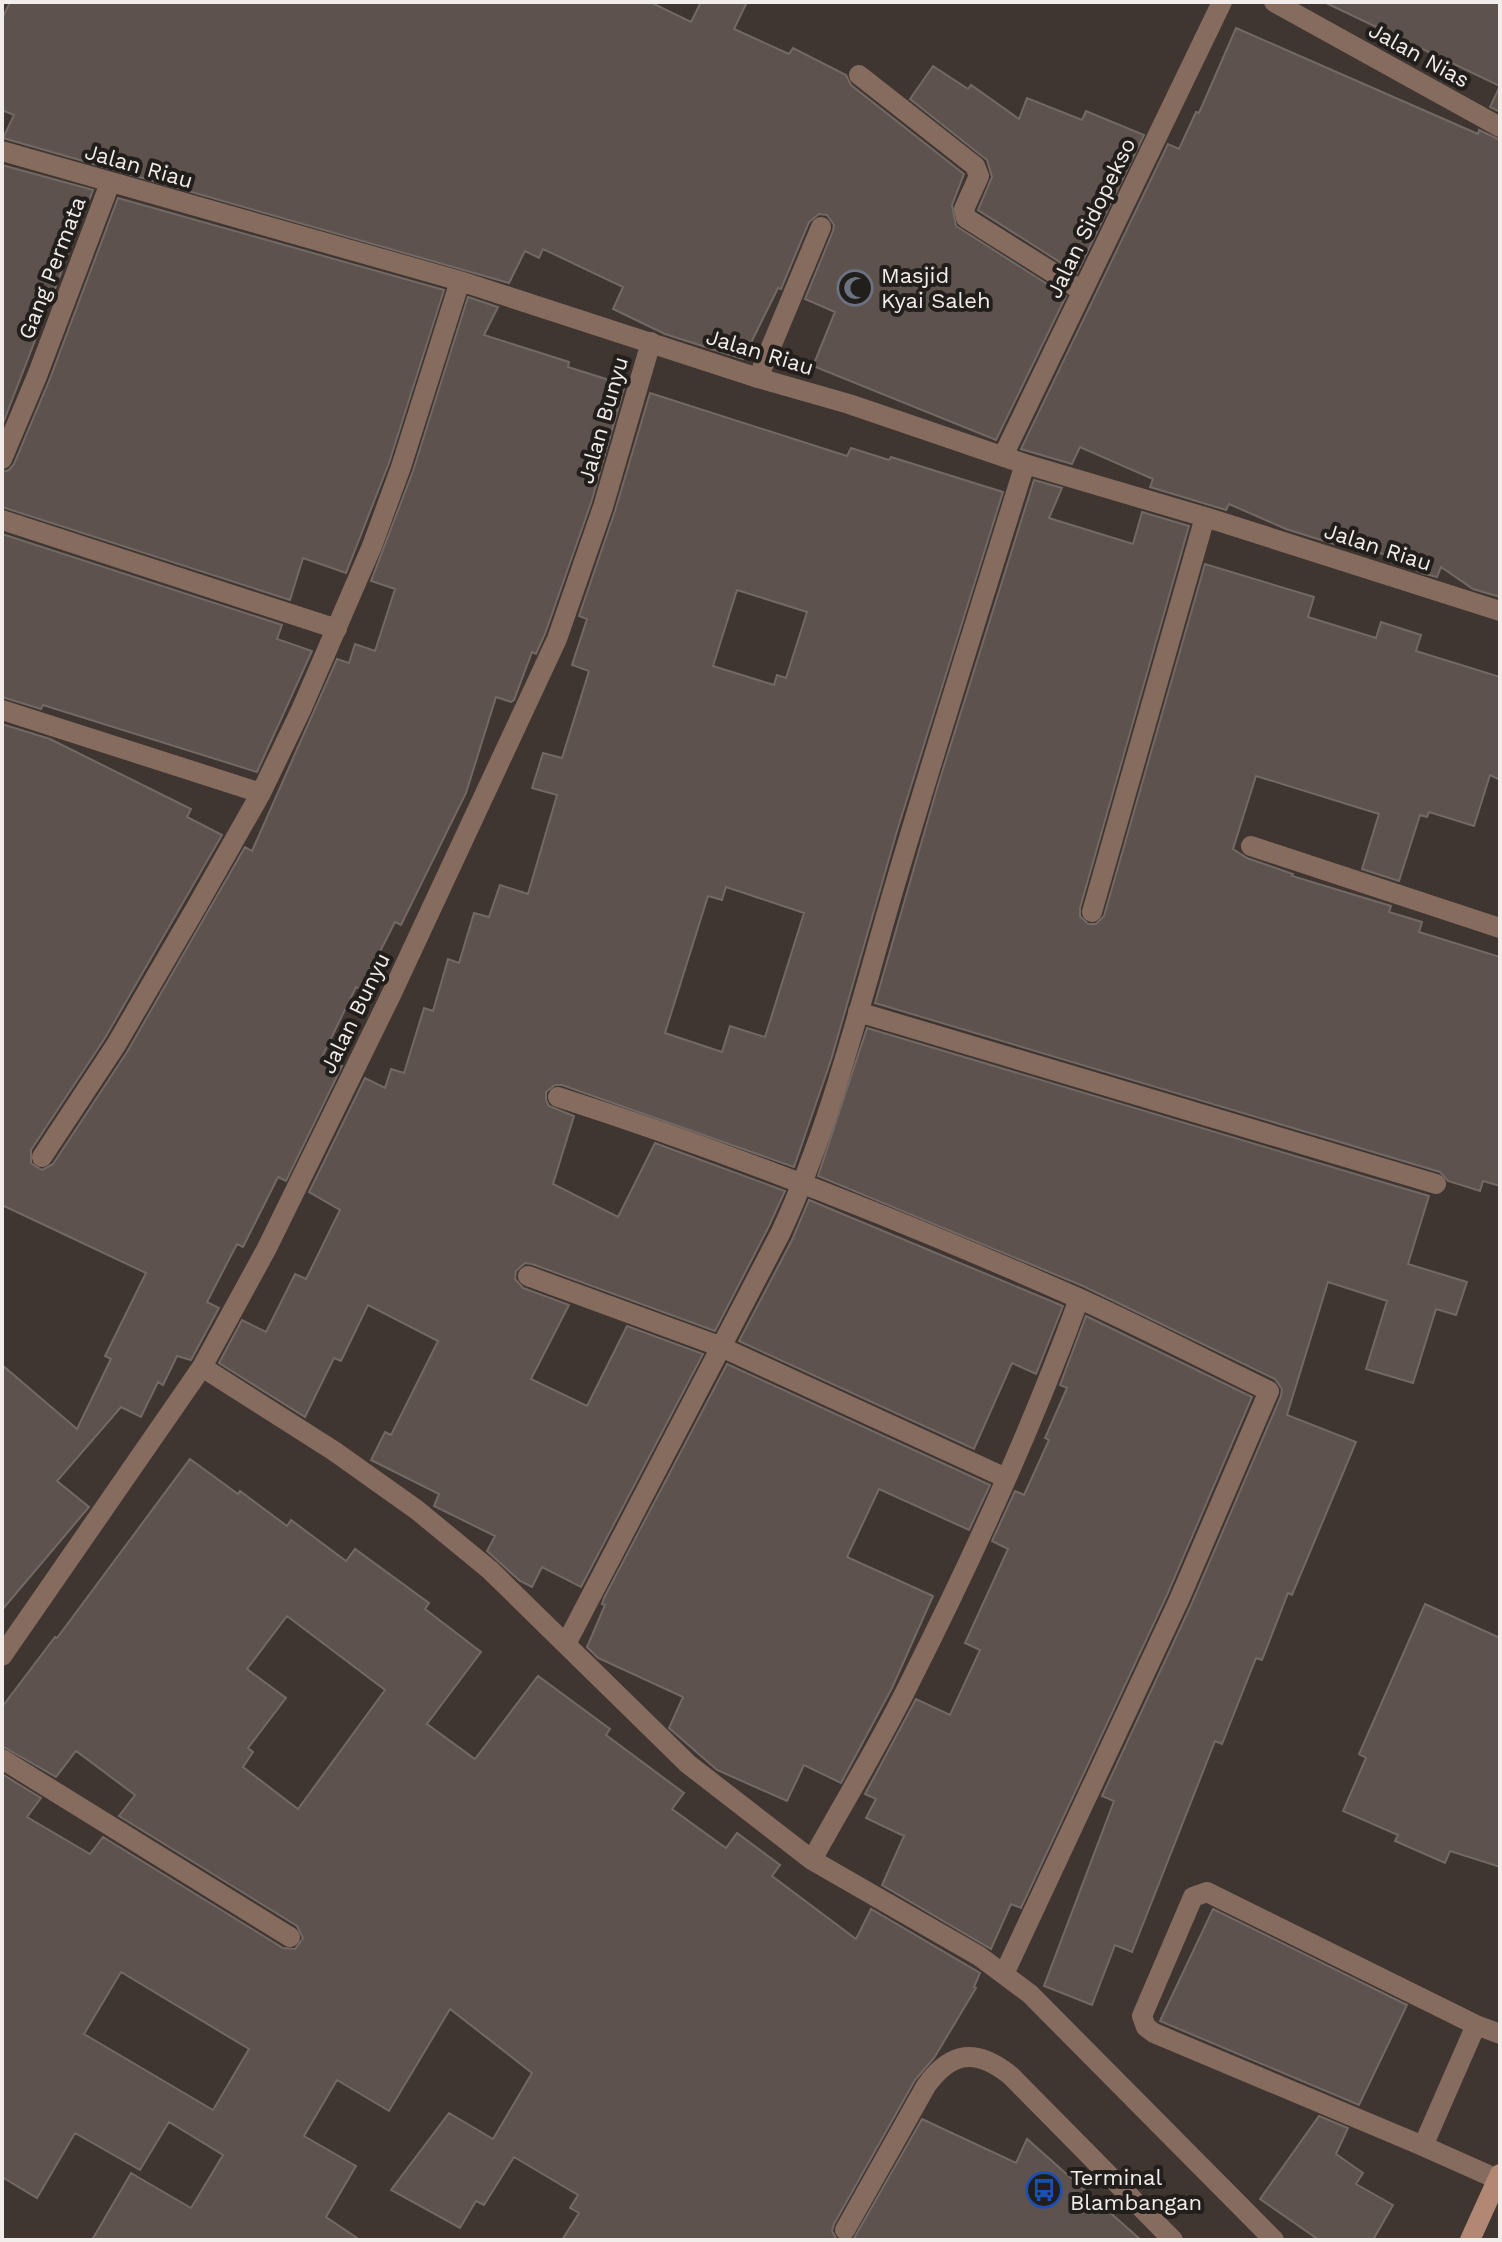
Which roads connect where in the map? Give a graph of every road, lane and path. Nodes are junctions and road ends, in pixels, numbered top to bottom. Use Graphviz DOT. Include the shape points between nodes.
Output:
graph roads {
  1 [pos="1222,2"];
  2 [pos="1274,2"];
  3 [pos="859,75"];
  4 [pos="1500,127"];
  5 [pos="2,151"];
  6 [pos="110,183"];
  7 [pos="821,227"];
  8 [pos="460,281"];
  9 [pos="1082,291"];
  10 [pos="651,342"];
  11 [pos="758,378"];
  12 [pos="1003,456"];
  13 [pos="2,459"];
  14 [pos="1025,464"];
  15 [pos="1205,517"];
  16 [pos="2,520"];
  17 [pos="1500,611"];
  18 [pos="337,629"];
  19 [pos="2,710"];
  20 [pos="261,793"];
  21 [pos="1251,846"];
  22 [pos="1092,912"];
  23 [pos="1500,928"];
  24 [pos="858,1012"];
  25 [pos="558,1097"];
  26 [pos="42,1157"];
  27 [pos="803,1184"];
  28 [pos="1436,1184"];
  29 [pos="528,1276"];
  30 [pos="1079,1299"];
  31 [pos="719,1346"];
  32 [pos="202,1367"];
  33 [pos="1006,1478"];
  34 [pos="567,1642"];
  35 [pos="2,1656"];
  36 [pos="2,1759"];
  37 [pos="812,1860"];
  38 [pos="290,1937"];
  39 [pos="1004,1974"];
  40 [pos="1476,2025"];
  41 [pos="1500,2034"];
  42 [pos="1423,2146"];
  43 [pos="1499,2176"];
  44 [pos="845,2230"];
  45 [pos="1173,2240"];
  46 [pos="1274,2240"];
  47 [pos="1470,2240"];
  1 -- 9 [label="street, Jalan Sidopekso"];
  2 -- 4 [label="street, Jalan Nias"];
  3 -- 9 [label="street" via="975,166 979,176 964,209 966,218"];
  5 -- 6 [label="street, Jalan Riau"];
  6 -- 8 [label="street, Jalan Riau"];
  6 -- 13 [label="street, Gang Permata"];
  7 -- 11 [label="street"];
  8 -- 10 [label="street, Jalan Riau"];
  8 -- 18 [label="street" via="401,467"];
  9 -- 12 [label="street, Jalan Sidopekso"];
  10 -- 11 [label="street, Jalan Riau"];
  10 -- 32 [label="street, Jalan Bunyu" via="603,507 557,639 391,995 267,1248"];
  11 -- 12 [label="street, Jalan Riau"];
  12 -- 14 [label="street, Jalan Riau"];
  14 -- 15 [label="street, Jalan Riau"];
  14 -- 24 [label="street"];
  15 -- 17 [label="street, Jalan Riau"];
  15 -- 22 [label="street"];
  16 -- 18 [label="street"];
  18 -- 20 [label="street"];
  19 -- 20 [label="street"];
  20 -- 26 [label="street" via="116,1045"];
  21 -- 23 [label="street"];
  24 -- 27 [label="street"];
  24 -- 28 [label="street"];
  25 -- 27 [label="street"];
  27 -- 30 [label="street"];
  27 -- 31 [label="street"];
  29 -- 31 [label="street"];
  30 -- 33 [label="street"];
  30 -- 39 [label="street" via="1269,1391 1179,1600"];
  31 -- 33 [label="street"];
  31 -- 34 [label="street"];
  32 -- 34 [label="street" via="377,1480 490,1570"];
  32 -- 35 [label="street, Jalan Bunyu"];
  33 -- 37 [label="street" via="912,1680"];
  34 -- 37 [label="street" via="688,1764"];
  36 -- 38 [label="street"];
  37 -- 39 [label="street"];
  39 -- 46 [label="street"];
  40 -- 41 [label="street"];
  40 -- 42 [label="street"];
  40 -- 42 [label="street" via="1207,1892 1193,1897 1142,2016 1146,2027"];
  42 -- 43 [label="street"];
  43 -- 47 [label="main road"];
  44 -- 45 [label="street" via="938,2069 956,2058 975,2057 993,2061 1010,2075"];
}
